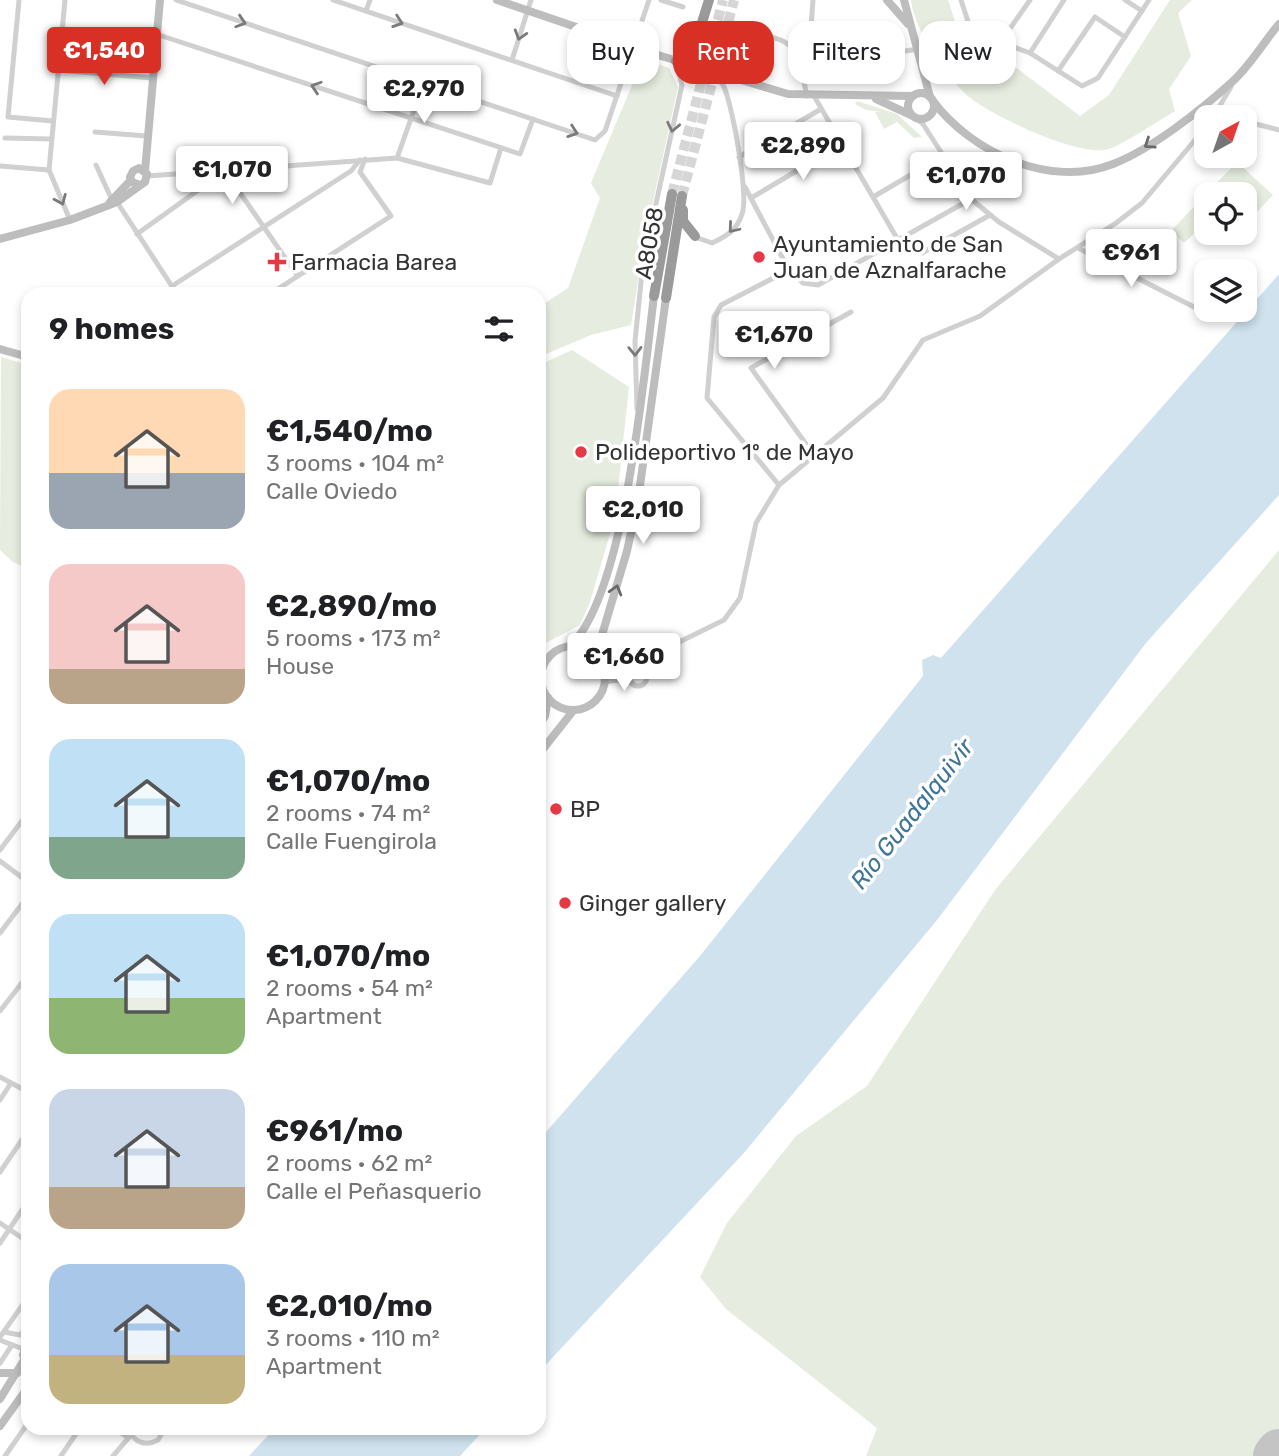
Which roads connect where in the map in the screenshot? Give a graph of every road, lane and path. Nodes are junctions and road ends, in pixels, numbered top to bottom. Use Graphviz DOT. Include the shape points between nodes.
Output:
graph roads {
  1 [pos="19,0"];
  2 [pos="65,0"];
  3 [pos="160,0"];
  4 [pos="176,0"];
  5 [pos="334,0"];
  6 [pos="370,0"];
  7 [pos="497,0"];
  8 [pos="531,0"];
  9 [pos="649,0"];
  10 [pos="661,0"];
  11 [pos="709,0"];
  12 [pos="813,0"];
  13 [pos="887,0"];
  14 [pos="904,0"];
  15 [pos="961,0"];
  16 [pos="1030,0"];
  17 [pos="1064,0"];
  18 [pos="1125,0"];
  19 [pos="1149,0"];
  20 [pos="195,3"];
  21 [pos="683,8"];
  22 [pos="528,10"];
  23 [pos="896,10"];
  24 [pos="366,11"];
  25 [pos="1142,11"];
  26 [pos="643,21"];
  27 [pos="702,21"];
  28 [pos="811,21"];
  29 [pos="968,21"];
  30 [pos="1015,21"];
  31 [pos="567,23"];
  32 [pos="1279,24"];
  33 [pos="910,27"];
  34 [pos="156,34"];
  35 [pos="62,37"];
  36 [pos="1125,37"];
  37 [pos="155,46"];
  38 [pos="1016,48"];
  39 [pos="918,49"];
  40 [pos="905,51"];
  41 [pos="919,52"];
  42 [pos="1030,52"];
  43 [pos="512,60"];
  44 [pos="59,70"];
  45 [pos="1058,71"];
  46 [pos="152,78"];
  47 [pos="1233,81"];
  48 [pos="424,82"];
  49 [pos="621,84"];
  50 [pos="682,84"];
  51 [pos="722,84"];
  52 [pos="751,84"];
  53 [pos="806,84"];
  54 [pos="920,84"];
  55 [pos="928,84"];
  56 [pos="849,95"];
  57 [pos="914,95"];
  58 [pos="617,96"];
  59 [pos="810,96"];
  60 [pos="932,99"];
  61 [pos="1204,103"];
  62 [pos="1220,105"];
  63 [pos="821,109"];
  64 [pos="913,116"];
  65 [pos="412,119"];
  66 [pos="533,119"];
  67 [pos="53,121"];
  68 [pos="1257,124"];
  69 [pos="1279,130"];
  70 [pos="95,132"];
  71 [pos="146,136"];
  72 [pos="5,138"];
  73 [pos="51,139"];
  74 [pos="1194,141"];
  75 [pos="842,144"];
  76 [pos="145,146"];
  77 [pos="501,148"];
  78 [pos="943,156"];
  79 [pos="397,158"];
  80 [pos="739,158"];
  81 [pos="363,160"];
  82 [pos="96,165"];
  83 [pos="0,166"];
  84 [pos="136,169"];
  85 [pos="49,170"];
  86 [pos="225,171"];
  87 [pos="146,174"];
  88 [pos="131,180"];
  89 [pos="140,185"];
  90 [pos="204,186"];
  91 [pos="745,187"];
  92 [pos="677,195"];
  93 [pos="873,197"];
  94 [pos="751,198"];
  95 [pos="971,199"];
  96 [pos="111,203"];
  97 [pos="990,215"];
  98 [pos="70,220"];
  99 [pos="262,225"];
  100 [pos="137,234"];
  101 [pos="695,236"];
  102 [pos="0,239"];
  103 [pos="898,240"];
  104 [pos="1080,248"];
  105 [pos="922,253"];
  106 [pos="1059,259"];
  107 [pos="789,270"];
  108 [pos="297,275"];
  109 [pos="172,286"];
  110 [pos="280,287"];
  111 [pos="654,296"];
  112 [pos="666,298"];
  113 [pos="1194,307"];
  114 [pos="851,312"];
  115 [pos="0,349"];
  116 [pos="21,355"];
  117 [pos="638,427"];
  118 [pos="814,455"];
  119 [pos="779,485"];
  120 [pos="570,646"];
  121 [pos="596,655"];
  122 [pos="546,658"];
  123 [pos="603,667"];
  124 [pos="636,669"];
  125 [pos="605,682"];
  126 [pos="632,683"];
  127 [pos="546,693"];
  128 [pos="548,698"];
  129 [pos="546,710"];
  130 [pos="573,710"];
  131 [pos="546,745"];
  132 [pos="21,822"];
  133 [pos="0,850"];
  134 [pos="0,861"];
  135 [pos="21,877"];
  136 [pos="21,905"];
  137 [pos="0,933"];
  138 [pos="21,984"];
  139 [pos="0,1011"];
  140 [pos="0,1077"];
  141 [pos="11,1083"];
  142 [pos="21,1088"];
  143 [pos="0,1100"];
  144 [pos="21,1141"];
  145 [pos="0,1172"];
  146 [pos="21,1212"];
  147 [pos="0,1223"];
  148 [pos="9,1230"];
  149 [pos="21,1238"];
  150 [pos="0,1243"];
  151 [pos="21,1307"];
  152 [pos="21,1334"];
  153 [pos="1,1336"];
  154 [pos="12,1345"];
  155 [pos="21,1348"];
  156 [pos="0,1363"];
  157 [pos="21,1369"];
  158 [pos="0,1373"];
  159 [pos="17,1373"];
  160 [pos="21,1397"];
  161 [pos="0,1399"];
  162 [pos="0,1426"];
  163 [pos="21,1433"];
  164 [pos="74,1435"];
  165 [pos="162,1435"];
  166 [pos="129,1436"];
  167 [pos="5,1456"];
  168 [pos="61,1456"];
  169 [pos="113,1456"];
  1 -- 67 [label="street" via="8,117"];
  2 -- 35 [label="street"];
  3 -- 34 [label="main road"];
  4 -- 20 [label="street"];
  5 -- 24 [label="street"];
  6 -- 24 [label="street"];
  7 -- 22 [label="main road"];
  8 -- 22 [label="street"];
  9 -- 26 [label="street"];
  10 -- 21 [label="street"];
  11 -- 27 [label="highway"];
  12 -- 28 [label="street"];
  13 -- 23 [label="main road"];
  14 -- 23 [label="main road"];
  14 -- 33 [label="main road"];
  15 -- 29 [label="street"];
  16 -- 30 [label="street"];
  17 -- 42 [label="street"];
  18 -- 25 [label="street"];
  19 -- 25 [label="street"];
  20 -- 48 [label="street, one-way"];
  22 -- 31 [label="main road"];
  22 -- 43 [label="street, one-way"];
  23 -- 33 [label="main road"];
  24 -- 43 [label="street, one-way"];
  25 -- 36 [label="street"];
  32 -- 47 [label="main road"];
  33 -- 39 [label="main road"];
  34 -- 37 [label="main road"];
  65 -- 34 [label="street, one-way"];
  35 -- 37 [label="street"];
  35 -- 44 [label="street"];
  36 -- 45 [label="street" via="1098,78 1082,86"];
  36 -- 45 [label="street" via="1095,17"];
  37 -- 46 [label="main road"];
  38 -- 42 [label="street"];
  39 -- 40 [label="street"];
  39 -- 41 [label="main road"];
  42 -- 45 [label="street"];
  43 -- 58 [label="street"];
  44 -- 46 [label="street"];
  44 -- 67 [label="street"];
  46 -- 71 [label="main road"];
  47 -- 61 [label="main road"];
  47 -- 62 [label="street"];
  48 -- 65 [label="street"];
  48 -- 66 [label="street"];
  49 -- 58 [label="street"];
  50 -- 117 [label="street, A8058, one-way" via="643,263 635,341"];
  51 -- 80 [label="street"];
  52 -- 59 [label="main road"];
  53 -- 59 [label="street"];
  54 -- 57 [label="main road"];
  55 -- 60 [label="main road"];
  56 -- 57 [label="main road"];
  56 -- 59 [label="main road"];
  56 -- 64 [label="main road" via="882,100"];
  57 -- 60 [label="main road"];
  57 -- 64 [label="main road" via="908,106"];
  66 -- 58 [label="street, one-way" via="595,140 605,131"];
  59 -- 63 [label="street"];
  61 -- 60 [label="main road, one-way" via="1111,165 1060,172 989,150"];
  60 -- 64 [label="main road" via="933,112 928,117"];
  63 -- 75 [label="street"];
  63 -- 80 [label="street"];
  64 -- 78 [label="street"];
  65 -- 77 [label="street"];
  65 -- 79 [label="street"];
  66 -- 77 [label="street" via="520,155"];
  67 -- 73 [label="street"];
  68 -- 69 [label="street"];
  70 -- 71 [label="street"];
  71 -- 76 [label="main road"];
  72 -- 73 [label="street"];
  73 -- 85 [label="street"];
  74 -- 104 [label="street" via="1142,203"];
  75 -- 93 [label="street"];
  75 -- 94 [label="street"];
  76 -- 84 [label="main road"];
  76 -- 87 [label="main road"];
  77 -- 79 [label="street" via="490,183"];
  78 -- 93 [label="street"];
  78 -- 95 [label="street"];
  79 -- 81 [label="street"];
  80 -- 91 [label="street"];
  81 -- 86 [label="street"];
  81 -- 99 [label="street"];
  81 -- 108 [label="street" via="360,172 391,216"];
  82 -- 96 [label="street"];
  83 -- 85 [label="street"];
  84 -- 87 [label="main road"];
  84 -- 88 [label="main road"];
  85 -- 98 [label="street, one-way"];
  86 -- 87 [label="street"];
  86 -- 99 [label="street"];
  87 -- 89 [label="main road"];
  88 -- 89 [label="main road"];
  88 -- 96 [label="main road"];
  89 -- 96 [label="main road"];
  90 -- 100 [label="street"];
  91 -- 94 [label="street"];
  91 -- 101 [label="street, one-way" via="744,211 736,228 712,243"];
  92 -- 101 [label="highway" via="683,221"];
  92 -- 111 [label="highway"];
  92 -- 112 [label="highway"];
  93 -- 103 [label="street"];
  94 -- 107 [label="street"];
  95 -- 97 [label="street"];
  95 -- 103 [label="street"];
  96 -- 98 [label="main road"];
  96 -- 100 [label="street"];
  97 -- 105 [label="street"];
  97 -- 106 [label="street"];
  98 -- 102 [label="main road"];
  99 -- 108 [label="street"];
  99 -- 109 [label="street"];
  100 -- 109 [label="street"];
  103 -- 107 [label="street" via="818,285 803,283"];
  104 -- 106 [label="street"];
  104 -- 113 [label="street"];
  106 -- 118 [label="street" via="980,316 923,340 883,398"];
  107 -- 119 [label="street" via="721,305 714,317 707,398"];
  108 -- 110 [label="street"];
  111 -- 117 [label="main road"];
  121 -- 112 [label="main road, one-way" via="638,500"];
  114 -- 118 [label="street" via="751,368"];
  115 -- 116 [label="main road"];
  117 -- 120 [label="main road" via="626,497 601,589 581,636"];
  118 -- 119 [label="street"];
  119 -- 124 [label="street" via="756,523 740,598 724,620"];
  120 -- 121 [label="main road"];
  120 -- 122 [label="main road"];
  121 -- 123 [label="main road"];
  123 -- 124 [label="street"];
  123 -- 125 [label="main road"];
  124 -- 126 [label="street" via="630,675"];
  124 -- 126 [label="street" via="647,674 646,682"];
  125 -- 126 [label="street"];
  125 -- 130 [label="main road" via="597,699"];
  127 -- 128 [label="main road"];
  128 -- 129 [label="main road"];
  128 -- 130 [label="main road"];
  130 -- 131 [label="main road"];
  132 -- 133 [label="street"];
  134 -- 135 [label="street"];
  136 -- 137 [label="street"];
  138 -- 139 [label="street"];
  140 -- 141 [label="street"];
  141 -- 142 [label="street"];
  141 -- 143 [label="street"];
  144 -- 145 [label="street"];
  146 -- 148 [label="street"];
  147 -- 148 [label="street"];
  148 -- 149 [label="street"];
  148 -- 150 [label="street"];
  151 -- 153 [label="street"];
  152 -- 153 [label="street"];
  153 -- 154 [label="street"];
  154 -- 155 [label="street"];
  154 -- 156 [label="street"];
  157 -- 159 [label="main road"];
  158 -- 159 [label="main road"];
  159 -- 161 [label="main road"];
  160 -- 162 [label="main road"];
  163 -- 167 [label="street"];
  164 -- 168 [label="street"];
  165 -- 166 [label="street" via="153,1443"];
  166 -- 169 [label="street"];
}
